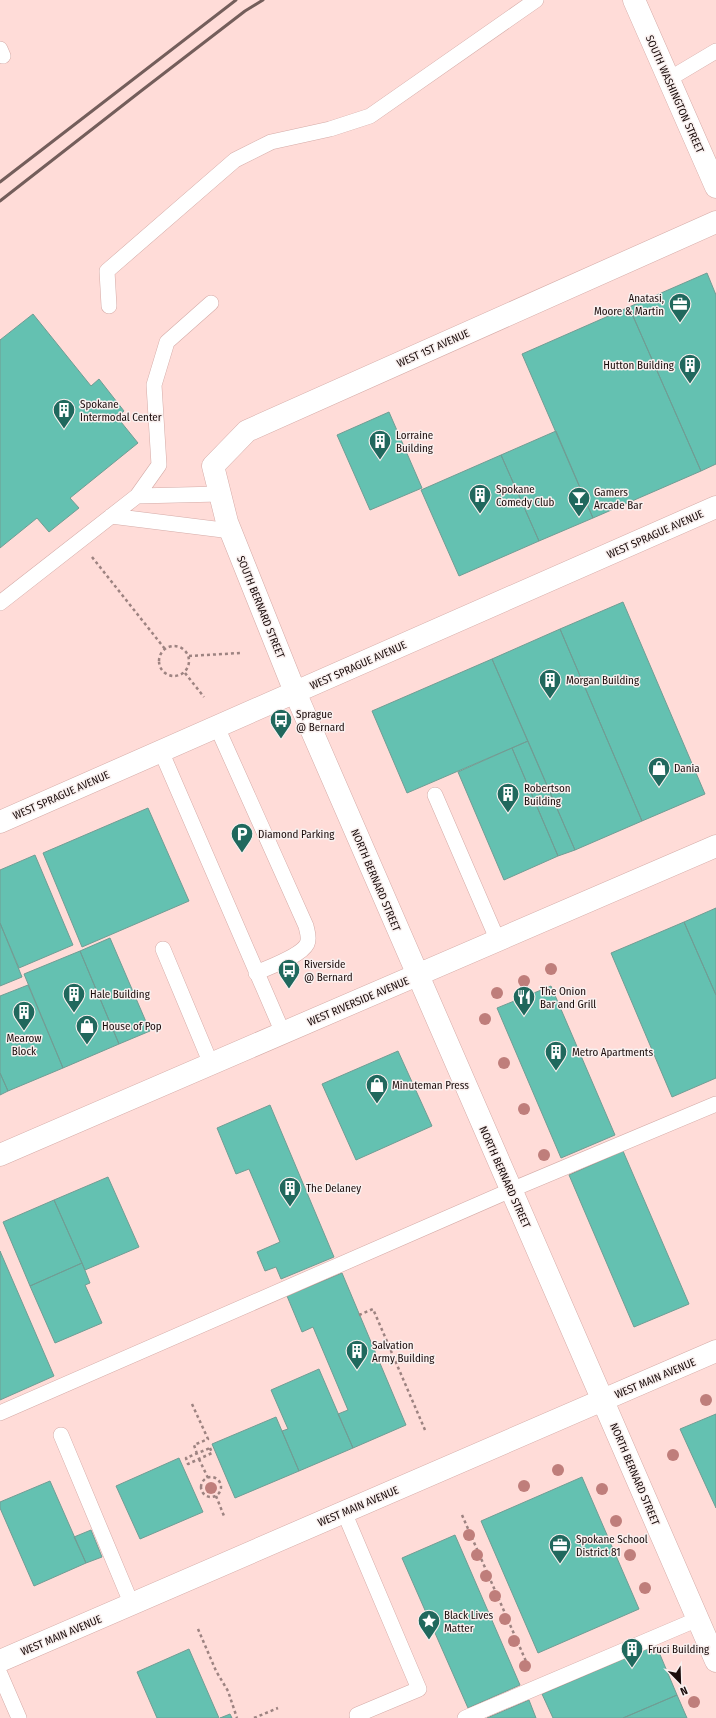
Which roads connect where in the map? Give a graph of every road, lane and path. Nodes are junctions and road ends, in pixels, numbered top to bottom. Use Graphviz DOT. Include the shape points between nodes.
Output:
graph roads {
  1 [pos="536,0"];
  2 [pos="634,0"];
  3 [pos="716,51"];
  4 [pos="669,80"];
  5 [pos="716,187"];
  6 [pos="716,222"];
  7 [pos="211,303"];
  8 [pos="109,306"];
  9 [pos="220,494"];
  10 [pos="137,496"];
  11 [pos="716,507"];
  12 [pos="111,516"];
  13 [pos="229,527"];
  14 [pos="80,541"];
  15 [pos="0,603"];
  16 [pos="165,649"];
  17 [pos="240,653"];
  18 [pos="189,656"];
  19 [pos="185,673"];
  20 [pos="295,692"];
  21 [pos="204,697"];
  22 [pos="217,727"];
  23 [pos="161,751"];
  24 [pos="435,795"];
  25 [pos="0,822"];
  26 [pos="716,846"];
  27 [pos="498,941"];
  28 [pos="163,949"];
  29 [pos="256,973"];
  30 [pos="418,976"];
  31 [pos="283,1033"];
  32 [pos="211,1064"];
  33 [pos="716,1104"];
  34 [pos="0,1155"];
  35 [pos="511,1190"];
  36 [pos="360,1315"];
  37 [pos="716,1351"];
  38 [pos="603,1400"];
  39 [pos="192,1404"];
  40 [pos="0,1413"];
  41 [pos="425,1430"];
  42 [pos="61,1435"];
  43 [pos="197,1454"];
  44 [pos="199,1459"];
  45 [pos="208,1478"];
  46 [pos="216,1496"];
  47 [pos="344,1512"];
  48 [pos="462,1515"];
  49 [pos="224,1516"];
  50 [pos="132,1605"];
  51 [pos="698,1619"];
  52 [pos="198,1629"];
  53 [pos="0,1661"];
  54 [pos="716,1661"];
  55 [pos="0,1674"];
  56 [pos="538,1687"];
  57 [pos="278,1708"];
  58 [pos="19,1718"];
  59 [pos="237,1718"];
  60 [pos="254,1718"];
  61 [pos="358,1718"];
  62 [pos="465,1718"];
  1 -- 8 [label="lane" via="370,116 330,129 271,142 235,160 107,271"];
  2 -- 4 [label="main road, SOUTH WASHINGTON STREET"];
  3 -- 4 [label="lane"];
  4 -- 5 [label="main road, SOUTH WASHINGTON STREET"];
  6 -- 9 [label="main road, WEST 1ST AVENUE" via="247,431 213,466"];
  7 -- 10 [label="lane" via="167,342 154,385 159,465"];
  9 -- 10 [label="lane"];
  9 -- 13 [label="main road, WEST 1ST AVENUE"];
  10 -- 12 [label="lane"];
  11 -- 20 [label="main road, WEST SPRAGUE AVENUE"];
  12 -- 13 [label="lane"];
  12 -- 14 [label="lane"];
  13 -- 20 [label="main road, SOUTH BERNARD STREET"];
  14 -- 15 [label="lane"];
  14 -- 16 [label="path"];
  16 -- 18 [label="path" via="180,647 185,649"];
  16 -- 19 [label="path" via="159,657 162,671 176,677"];
  17 -- 18 [label="path"];
  18 -- 19 [label="path" via="190,664"];
  19 -- 21 [label="path"];
  20 -- 22 [label="main road, WEST SPRAGUE AVENUE"];
  20 -- 30 [label="main road, NORTH BERNARD STREET"];
  22 -- 23 [label="main road, WEST SPRAGUE AVENUE"];
  22 -- 29 [label="lane" via="306,926 308,938 308,943 297,954"];
  23 -- 25 [label="main road, WEST SPRAGUE AVENUE"];
  23 -- 29 [label="lane"];
  24 -- 27 [label="lane"];
  26 -- 27 [label="main road, WEST RIVERSIDE AVENUE"];
  27 -- 30 [label="main road, WEST RIVERSIDE AVENUE"];
  28 -- 32 [label="lane"];
  29 -- 31 [label="lane"];
  30 -- 31 [label="main road, WEST RIVERSIDE AVENUE"];
  30 -- 35 [label="main road, NORTH BERNARD STREET"];
  31 -- 32 [label="main road, WEST RIVERSIDE AVENUE"];
  32 -- 34 [label="main road, WEST RIVERSIDE AVENUE"];
  33 -- 35 [label="lane"];
  35 -- 38 [label="main road, NORTH BERNARD STREET"];
  35 -- 40 [label="lane"];
  36 -- 41 [label="path" via="373,1309"];
  37 -- 38 [label="main road, WEST MAIN AVENUE"];
  38 -- 47 [label="main road, WEST MAIN AVENUE"];
  38 -- 51 [label="main road, NORTH BERNARD STREET"];
  39 -- 43 [label="path" via="208,1439 194,1445"];
  42 -- 50 [label="lane"];
  43 -- 44 [label="path" via="186,1458 188,1464"];
  43 -- 44 [label="path" via="210,1448 212,1453"];
  44 -- 45 [label="path"];
  45 -- 46 [label="path" via="217,1480 221,1485"];
  45 -- 46 [label="path" via="202,1485 202,1491 206,1496"];
  46 -- 49 [label="path"];
  47 -- 50 [label="main road, WEST MAIN AVENUE"];
  47 -- 61 [label="lane" via="419,1689 357,1715"];
  48 -- 56 [label="path"];
  50 -- 53 [label="main road, WEST MAIN AVENUE"];
  51 -- 54 [label="main road, NORTH BERNARD STREET"];
  51 -- 56 [label="lane"];
  52 -- 59 [label="path" via="216,1671 228,1691"];
  55 -- 58 [label="lane"];
  56 -- 62 [label="lane"];
  57 -- 60 [label="path"];
}
